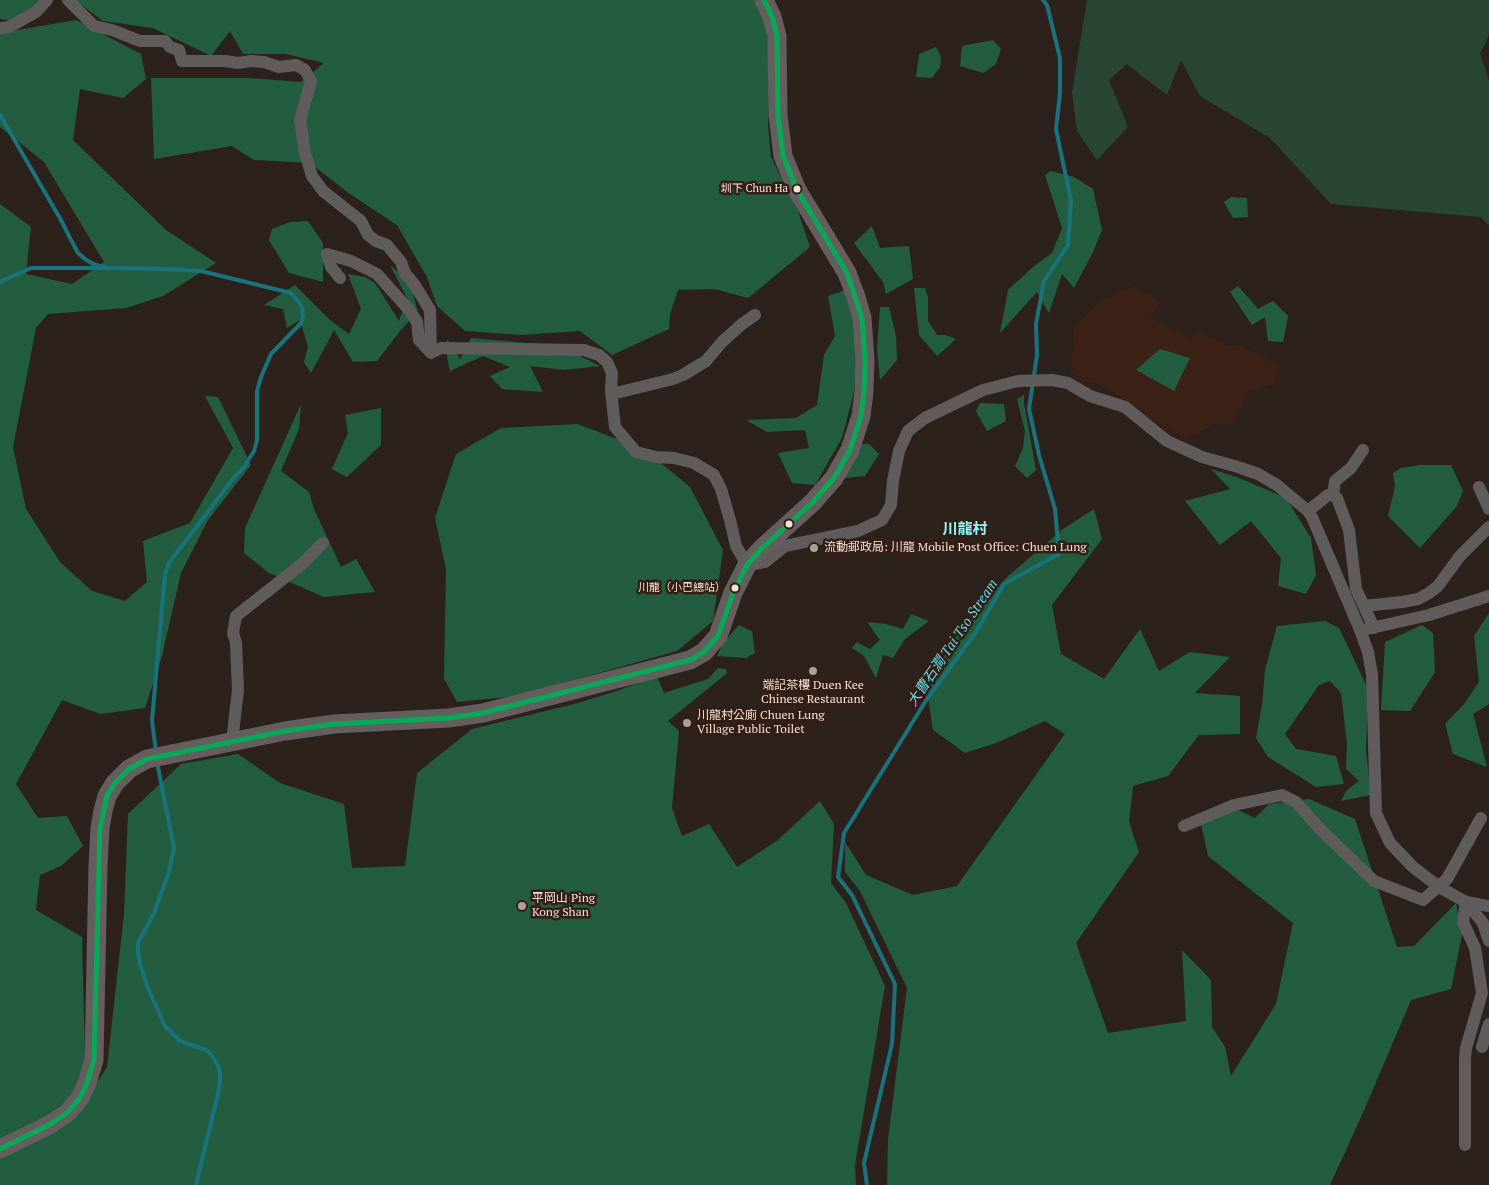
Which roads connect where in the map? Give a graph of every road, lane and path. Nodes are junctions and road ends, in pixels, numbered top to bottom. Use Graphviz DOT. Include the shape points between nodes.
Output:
graph roads {
  1 [pos="47,0"];
  2 [pos="68,0"];
  3 [pos="764,0"];
  4 [pos="0,28"];
  5 [pos="340,278"];
  6 [pos="755,315"];
  7 [pos="431,353"];
  8 [pos="612,394"];
  9 [pos="1363,450"];
  10 [pos="1479,486"];
  11 [pos="1333,494"];
  12 [pos="1489,509"];
  13 [pos="1308,511"];
  14 [pos="1489,527"];
  15 [pos="323,543"];
  16 [pos="747,564"];
  17 [pos="1489,596"];
  18 [pos="1364,606"];
  19 [pos="1374,628"];
  20 [pos="1360,630"];
  21 [pos="232,742"];
  22 [pos="1482,818"];
  23 [pos="1184,826"];
  24 [pos="1439,887"];
  25 [pos="1466,902"];
  26 [pos="1489,906"];
  27 [pos="1489,941"];
  28 [pos="1485,996"];
  29 [pos="1489,1024"];
  30 [pos="1482,1047"];
  31 [pos="1465,1145"];
  32 [pos="0,1149"];
  1 -- 4 [label="street" via="36,12 9,27"];
  2 -- 7 [label="street" via="94,26 140,41 165,42 178,50 182,61 251,61 279,67 296,65 305,70 311,81 300,120 304,152 312,176 323,191 361,221 368,235 387,245 400,262 430,310"];
  3 -- 16 [label="main road" via="777,36 779,130 783,156 797,190 853,286 863,330 864,384 859,427 839,471 822,493"];
  5 -- 7 [label="street" via="331,267 327,254 377,274 410,311 419,340"];
  6 -- 8 [label="street" via="722,342 706,361 683,375"];
  7 -- 8 [label="street" via="441,348 584,350 599,354 607,362 612,373"];
  8 -- 16 [label="street" via="615,427 636,452 694,463 714,475 721,489 736,546"];
  9 -- 11 [label="street" via="1351,468 1335,481"];
  10 -- 12 [label="street"];
  11 -- 13 [label="street" via="1325,496"];
  11 -- 18 [label="street" via="1349,530 1356,588"];
  13 -- 16 [label="street" via="1258,474 1202,457 1167,441 1125,407 1090,396 1068,383 1018,381 982,390 925,418 908,431 899,451 891,505 882,520 858,531 786,546 765,562"];
  13 -- 20 [label="street"];
  14 -- 18 [label="street" via="1429,593 1418,599"];
  15 -- 21 [label="street" via="302,564 236,616 232,633 236,643 238,690"];
  16 -- 21 [label="main road" via="732,593 715,642 684,662 483,713 318,726"];
  17 -- 19 [label="street"];
  18 -- 19 [label="street"];
  19 -- 20 [label="street"];
  20 -- 24 [label="street" via="1372,674 1376,813 1390,843 1412,867"];
  21 -- 32 [label="main road" via="147,759 129,769 107,796 102,811 98,866 94,1060 80,1098 68,1112"];
  22 -- 24 [label="street" via="1447,879"];
  23 -- 24 [label="street" via="1234,805 1282,795 1296,802 1374,881 1423,900"];
  24 -- 25 [label="street"];
  25 -- 26 [label="street"];
  25 -- 27 [label="street" via="1483,924"];
  25 -- 28 [label="street" via="1463,922 1475,948"];
  28 -- 31 [label="street" via="1466,1048"];
  29 -- 30 [label="street"];
}
